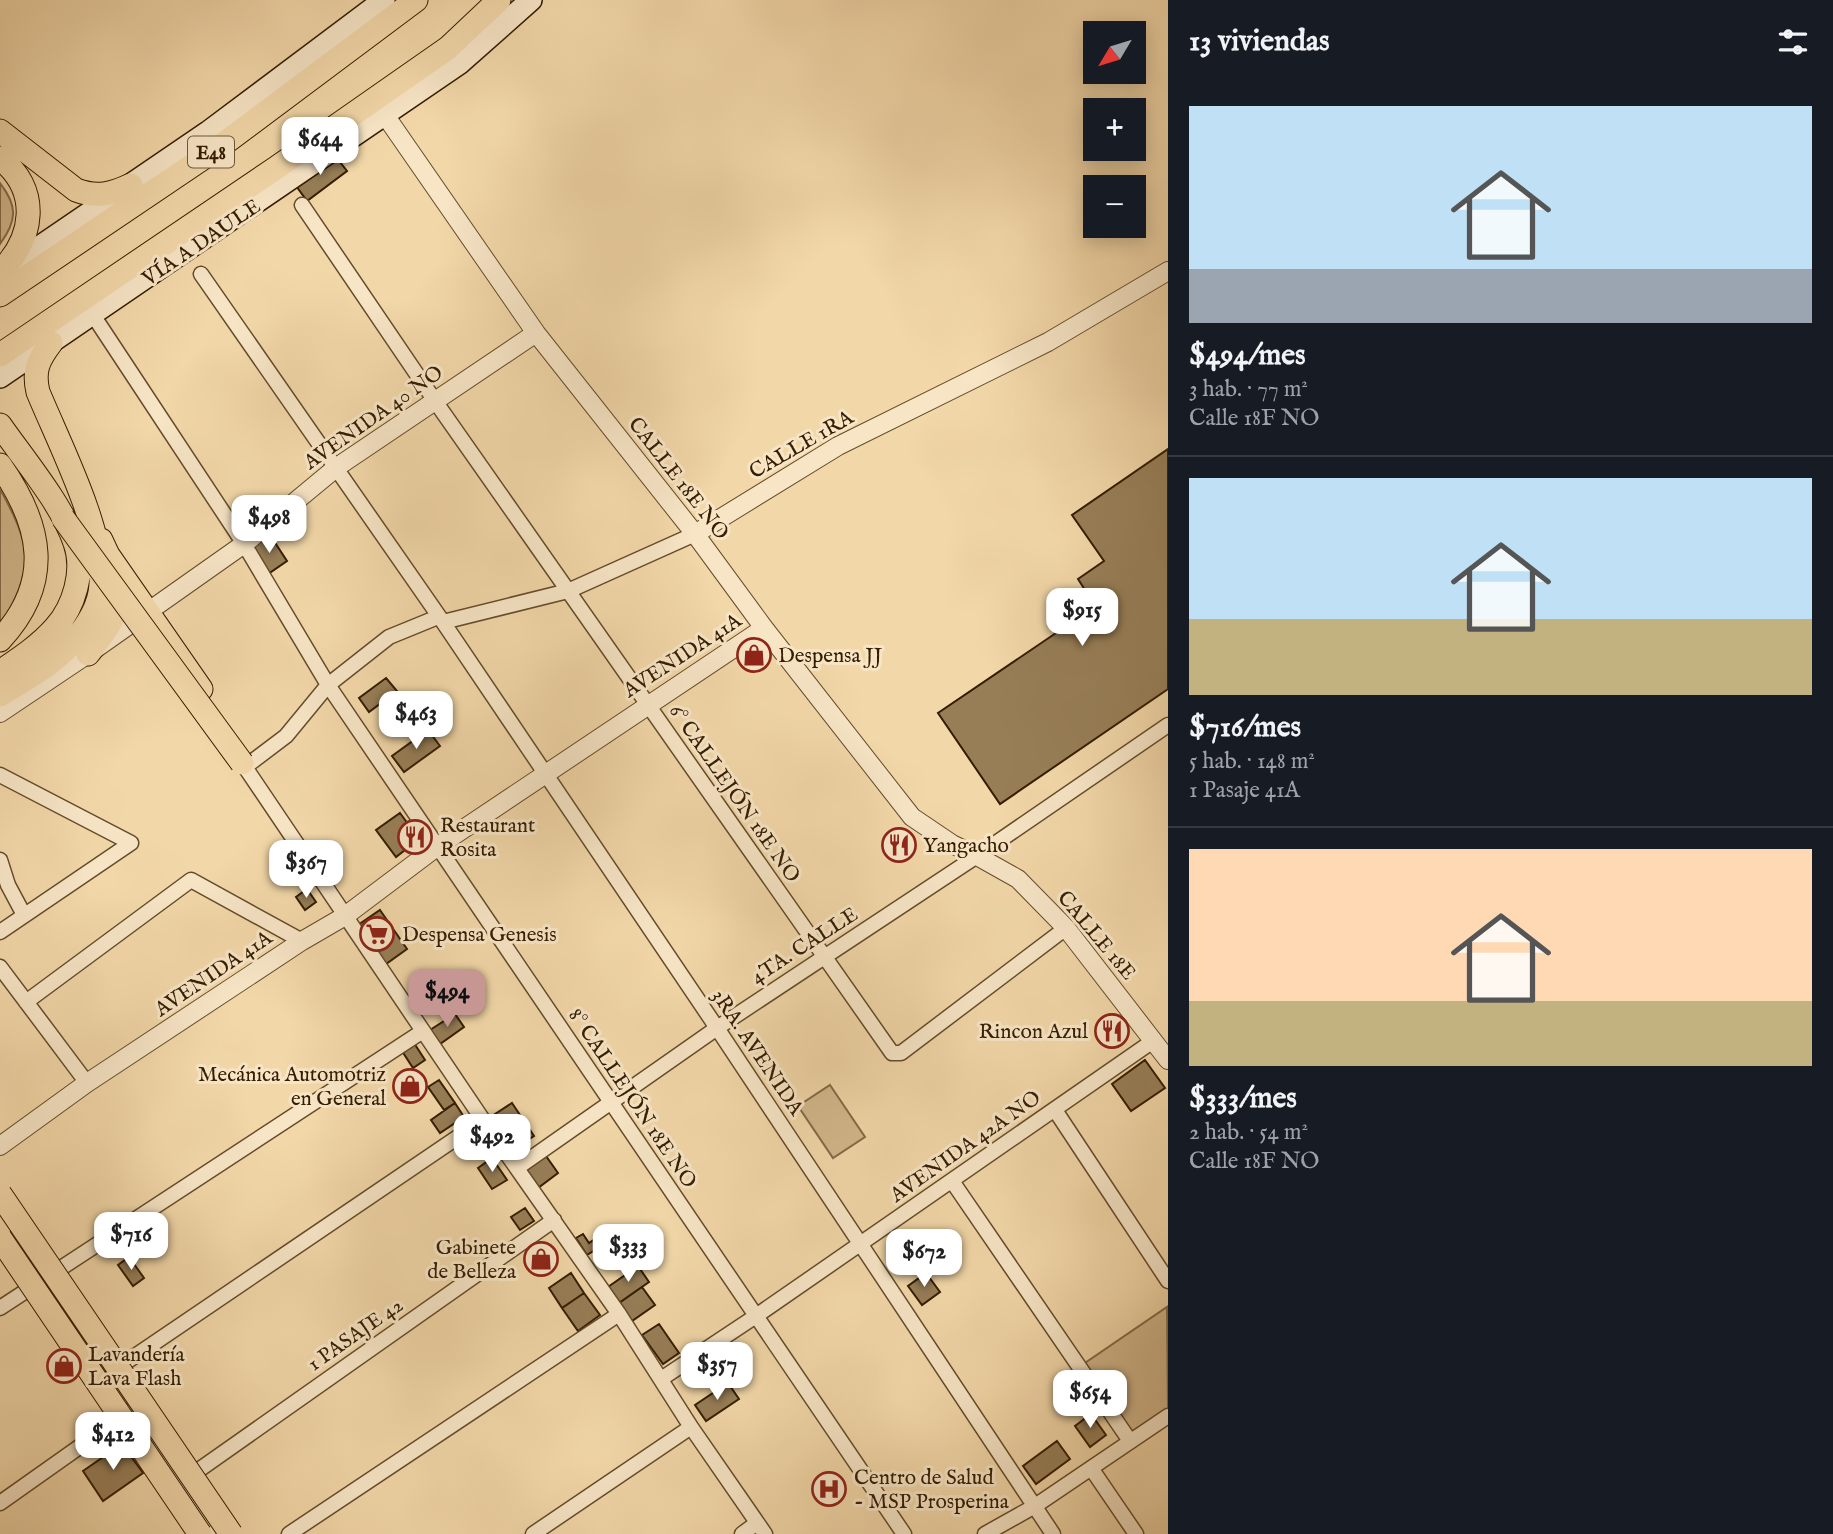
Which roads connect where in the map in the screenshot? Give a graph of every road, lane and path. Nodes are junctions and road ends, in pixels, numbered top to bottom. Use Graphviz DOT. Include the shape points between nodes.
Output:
graph roads {
  1 [pos="384,0"];
  2 [pos="416,0"];
  3 [pos="499,0"];
  4 [pos="531,0"];
  5 [pos="379,106"];
  6 [pos="0,131"];
  7 [pos="0,158"];
  8 [pos="131,185"];
  9 [pos="302,205"];
  10 [pos="1168,271"];
  11 [pos="0,273"];
  12 [pos="201,274"];
  13 [pos="0,295"];
  14 [pos="93,315"];
  15 [pos="537,333"];
  16 [pos="51,343"];
  17 [pos="0,355"];
  18 [pos="0,377"];
  19 [pos="435,401"];
  20 [pos="0,425"];
  21 [pos="0,465"];
  22 [pos="337,467"];
  23 [pos="84,503"];
  24 [pos="63,518"];
  25 [pos="695,534"];
  26 [pos="244,544"];
  27 [pos="108,555"];
  28 [pos="568,591"];
  29 [pos="147,613"];
  30 [pos="438,620"];
  31 [pos="764,628"];
  32 [pos="0,640"];
  33 [pos="88,654"];
  34 [pos="0,672"];
  35 [pos="328,684"];
  36 [pos="0,695"];
  37 [pos="648,705"];
  38 [pos="0,713"];
  39 [pos="1168,725"];
  40 [pos="243,765"];
  41 [pos="545,774"];
  42 [pos="0,775"];
  43 [pos="438,846"];
  44 [pos="977,856"];
  45 [pos="0,860"];
  46 [pos="24,915"];
  47 [pos="345,916"];
  48 [pos="1066,928"];
  49 [pos="0,932"];
  50 [pos="302,941"];
  51 [pos="824,958"];
  52 [pos="0,967"];
  53 [pos="26,1002"];
  54 [pos="717,1028"];
  55 [pos="424,1031"];
  56 [pos="1153,1041"];
  57 [pos="1168,1060"];
  58 [pos="87,1083"];
  59 [pos="612,1103"];
  60 [pos="1055,1110"];
  61 [pos="483,1120"];
  62 [pos="0,1146"];
  63 [pos="517,1168"];
  64 [pos="952,1181"];
  65 [pos="0,1194"];
  66 [pos="0,1213"];
  67 [pos="554,1220"];
  68 [pos="0,1238"];
  69 [pos="860,1245"];
  70 [pos="45,1278"];
  71 [pos="1168,1281"];
  72 [pos="0,1308"];
  73 [pos="619,1314"];
  74 [pos="756,1316"];
  75 [pos="109,1374"];
  76 [pos="661,1379"];
  77 [pos="133,1409"];
  78 [pos="1168,1416"];
  79 [pos="691,1427"];
  80 [pos="1130,1441"];
  81 [pos="1091,1468"];
  82 [pos="181,1482"];
  83 [pos="0,1503"];
  84 [pos="1035,1506"];
  85 [pos="761,1529"];
  86 [pos="200,1534"];
  87 [pos="215,1534"];
  88 [pos="231,1534"];
  89 [pos="289,1534"];
  90 [pos="533,1534"];
  91 [pos="742,1534"];
  92 [pos="904,1534"];
  93 [pos="985,1534"];
  94 [pos="1053,1534"];
  95 [pos="1136,1534"];
  1 -- 8 [label="main road, E48"];
  2 -- 13 [label="main road, E48" via="218,148"];
  3 -- 5 [label="main road, VÍA A DAULE / E48"];
  4 -- 5 [label="main road, VÍA A DAULE / E48" via="460,63"];
  5 -- 14 [label="main road, VÍA A DAULE / E48" via="267,197"];
  5 -- 15 [label="street, CALLE 18E NO"];
  5 -- 17 [label="main road, VÍA A DAULE / E48"];
  6 -- 8 [label="main road" via="76,190 98,196"];
  7 -- 11 [label="main road" via="23,186 28,204 26,234"];
  8 -- 11 [label="main road, E48"];
  9 -- 19 [label="street, 6° CALLEJÓN 18E NO"];
  10 -- 25 [label="street, CALLE 1RA" via="1048,342 838,446"];
  12 -- 22 [label="street, 3RA. AVENIDA"];
  14 -- 16 [label="main road, VÍA A DAULE / E48"];
  14 -- 26 [label="street, 8° CALLEJÓN 18E NO"];
  15 -- 19 [label="street, AVENIDA 40 NO"];
  15 -- 25 [label="street, CALLE 18E NO"];
  16 -- 18 [label="main road, VÍA A DAULE / E48"];
  16 -- 23 [label="main road" via="40,357 34,377"];
  19 -- 22 [label="street, AVENIDA 40 NO"];
  19 -- 28 [label="street, 6° CALLEJÓN 18E NO"];
  20 -- 24 [label="main road"];
  21 -- 32 [label="main road" via="28,513 37,552 28,600"];
  22 -- 26 [label="street, AVENIDA 40 NO"];
  22 -- 30 [label="street, 3RA. AVENIDA"];
  23 -- 27 [label="main road"];
  23 -- 36 [label="main road" via="97,545 101,587 91,618 68,647"];
  24 -- 34 [label="main road, bridge" via="76,544 79,566 68,610 37,646"];
  24 -- 40 [label="main road, bridge"];
  25 -- 28 [label="street, CALLE 1RA"];
  25 -- 31 [label="street, CALLE 18E NO"];
  26 -- 29 [label="street, AVENIDA 40 NO"];
  26 -- 35 [label="street, 8° CALLEJÓN 18E NO"];
  27 -- 29 [label="main road"];
  27 -- 33 [label="main road" via="119,603 107,630"];
  28 -- 30 [label="street, CALLE 1RA"];
  28 -- 37 [label="street, 6° CALLEJÓN 18E NO"];
  29 -- 33 [label="street, AVENIDA 40 NO"];
  29 -- 40 [label="main road" via="228,726"];
  30 -- 35 [label="street, CALLE 1RA" via="388,637"];
  30 -- 41 [label="street, 3RA. AVENIDA"];
  31 -- 37 [label="street, AVENIDA 41A"];
  31 -- 44 [label="street, CALLE 18E NO" via="912,817"];
  33 -- 38 [label="street, AVENIDA 40 NO"];
  35 -- 40 [label="street, CALLE 1RA" via="286,736"];
  35 -- 43 [label="street, 8° CALLEJÓN 18E NO"];
  37 -- 41 [label="street, AVENIDA 41A"];
  37 -- 51 [label="street, 6° CALLEJÓN 18E NO"];
  39 -- 44 [label="street, 4TA. CALLE"];
  40 -- 47 [label="street"];
  41 -- 43 [label="street, AVENIDA 41A"];
  41 -- 54 [label="street, 3RA. AVENIDA"];
  42 -- 46 [label="street" via="131,843"];
  43 -- 47 [label="street, AVENIDA 41A"];
  43 -- 59 [label="street, 8° CALLEJÓN 18E NO"];
  44 -- 48 [label="street, CALLE 18E" via="1018,878"];
  44 -- 51 [label="street, 4TA. CALLE"];
  45 -- 46 [label="street"];
  46 -- 49 [label="street"];
  47 -- 50 [label="street, AVENIDA 41A"];
  47 -- 55 [label="street"];
  48 -- 51 [label="street, 6° CALLEJÓN 18E NO" via="896,1054"];
  48 -- 56 [label="street, CALLE 18E"];
  50 -- 53 [label="street" via="191,880"];
  50 -- 58 [label="street, AVENIDA 41A"];
  51 -- 54 [label="street, 4TA. CALLE"];
  52 -- 53 [label="street"];
  53 -- 58 [label="street"];
  54 -- 59 [label="street, 4TA. CALLE"];
  54 -- 69 [label="street, 3RA. AVENIDA"];
  55 -- 61 [label="street"];
  55 -- 70 [label="street"];
  56 -- 57 [label="street, CALLE 18E"];
  56 -- 60 [label="street, AVENIDA 42A NO"];
  58 -- 62 [label="street, AVENIDA 41A"];
  59 -- 63 [label="street, 4TA. CALLE"];
  59 -- 74 [label="street, 8° CALLEJÓN 18E NO"];
  60 -- 64 [label="street, AVENIDA 42A NO"];
  60 -- 71 [label="street"];
  61 -- 63 [label="street"];
  61 -- 75 [label="street"];
  63 -- 67 [label="street"];
  64 -- 69 [label="street, AVENIDA 42A NO"];
  64 -- 80 [label="street"];
  65 -- 88 [label="main road, bridge"];
  66 -- 70 [label="street"];
  67 -- 73 [label="street"];
  67 -- 82 [label="street, 1 PASAJE 42"];
  68 -- 86 [label="main road, bridge"];
  69 -- 74 [label="street, AVENIDA 42A NO"];
  69 -- 84 [label="street, 3RA. AVENIDA"];
  70 -- 72 [label="street"];
  70 -- 75 [label="street"];
  73 -- 76 [label="street"];
  73 -- 89 [label="street"];
  74 -- 76 [label="street, AVENIDA 42A NO"];
  74 -- 92 [label="street, 8° CALLEJÓN 18E NO"];
  75 -- 77 [label="street"];
  76 -- 79 [label="street"];
  77 -- 82 [label="street"];
  77 -- 83 [label="street"];
  78 -- 80 [label="street"];
  79 -- 85 [label="street"];
  79 -- 90 [label="street"];
  80 -- 81 [label="street"];
  81 -- 84 [label="street"];
  81 -- 95 [label="street"];
  82 -- 87 [label="street"];
  84 -- 93 [label="street"];
  84 -- 94 [label="street, 3RA. AVENIDA"];
  85 -- 91 [label="street"];
}
